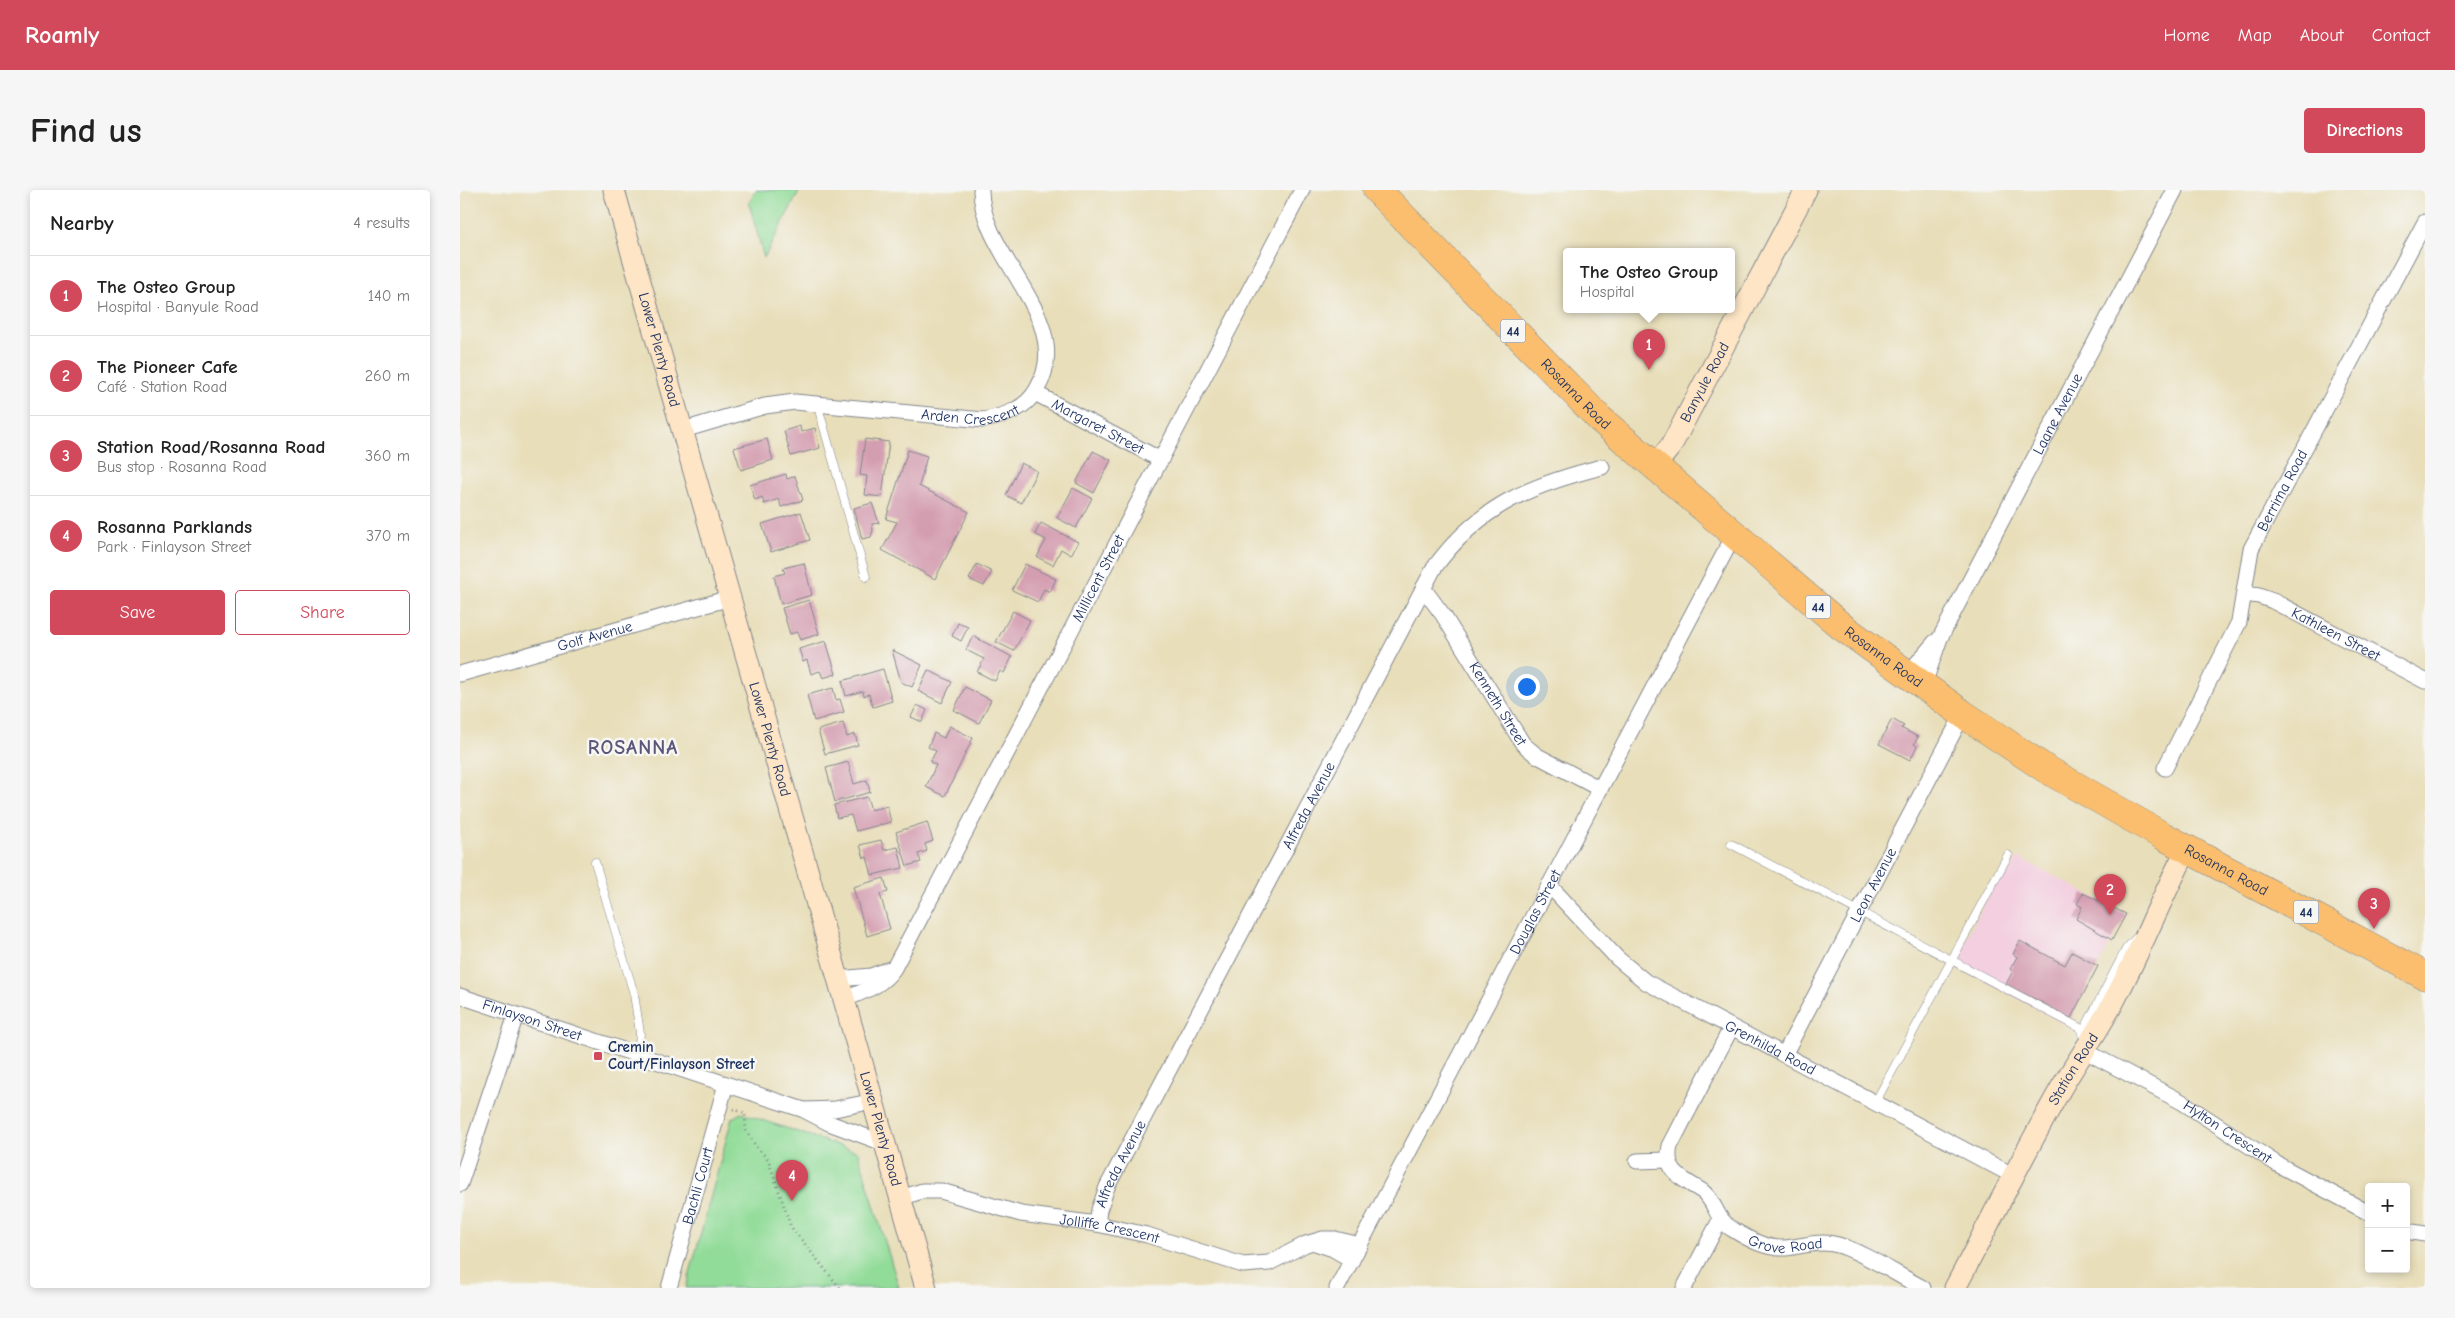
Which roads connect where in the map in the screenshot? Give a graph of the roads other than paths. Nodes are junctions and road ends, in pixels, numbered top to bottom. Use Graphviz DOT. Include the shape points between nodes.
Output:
graph roads {
  1 [pos="614,190"];
  2 [pos="981,190"];
  3 [pos="1302,190"];
  4 [pos="1376,190"];
  5 [pos="1806,190"];
  6 [pos="2175,190"];
  7 [pos="2425,222"];
  8 [pos="1035,393"];
  9 [pos="816,402"];
  10 [pos="683,430"];
  11 [pos="1161,460"];
  12 [pos="1602,467"];
  13 [pos="1654,467"];
  14 [pos="1734,535"];
  15 [pos="866,577"];
  16 [pos="1423,588"];
  17 [pos="2245,594"];
  18 [pos="730,598"];
  19 [pos="460,674"];
  20 [pos="1915,680"];
  21 [pos="2425,681"];
  22 [pos="1963,714"];
  23 [pos="2164,768"];
  24 [pos="1600,789"];
  25 [pos="1731,844"];
  26 [pos="2187,849"];
  27 [pos="2008,855"];
  28 [pos="595,862"];
  29 [pos="1549,885"];
  30 [pos="1859,910"];
  31 [pos="2157,913"];
  32 [pos="1952,959"];
  33 [pos="894,968"];
  34 [pos="2425,976"];
  35 [pos="839,979"];
  36 [pos="460,996"];
  37 [pos="845,999"];
  38 [pos="516,1015"];
  39 [pos="1731,1028"];
  40 [pos="2084,1030"];
  41 [pos="2081,1045"];
  42 [pos="638,1055"];
  43 [pos="1784,1055"];
  44 [pos="726,1084"];
  45 [pos="874,1101"];
  46 [pos="1875,1103"];
  47 [pos="804,1110"];
  48 [pos="886,1144"];
  49 [pos="1668,1160"];
  50 [pos="1637,1162"];
  51 [pos="2014,1176"];
  52 [pos="460,1184"];
  53 [pos="901,1198"];
  54 [pos="2365,1210"];
  55 [pos="1720,1220"];
  56 [pos="1097,1224"];
  57 [pos="2410,1232"];
  58 [pos="2425,1234"];
  59 [pos="1313,1242"];
  60 [pos="1360,1245"];
  61 [pos="1352,1260"];
  62 [pos="670,1288"];
  63 [pos="926,1288"];
  64 [pos="1337,1288"];
  65 [pos="1684,1288"];
  66 [pos="1923,1288"];
  67 [pos="1955,1288"];
  1 -- 10 [label="main road, Lower Plenty Road"];
  2 -- 8 [label="street, Arden Crescent" via="984,212 1036,314 1046,341 1047,363"];
  3 -- 11 [label="street, Millicent Street"];
  4 -- 13 [label="highway, Rosanna Road / 44" via="1593,412"];
  5 -- 13 [label="main road, Banyule Road" via="1671,446"];
  6 -- 20 [label="street, Laane Avenue"];
  7 -- 17 [label="street, Berrima Road" via="2251,549"];
  8 -- 9 [label="street, Arden Crescent" via="1016,410 983,420"];
  8 -- 11 [label="street, Margaret Street"];
  9 -- 10 [label="street, Arden Crescent" via="773,405"];
  9 -- 15 [label="lane"];
  10 -- 18 [label="main road, Lower Plenty Road"];
  11 -- 33 [label="street, Millicent Street"];
  12 -- 16 [label="street, Alfreda Avenue" via="1549,481 1492,510 1474,523 1446,552"];
  13 -- 14 [label="highway, Rosanna Road / 44"];
  14 -- 20 [label="highway, Rosanna Road / 44" via="1841,626"];
  14 -- 24 [label="street, Douglas Street"];
  16 -- 24 [label="street, Kenneth Street" via="1523,744 1536,755"];
  16 -- 56 [label="street, Alfreda Avenue" via="1108,1187"];
  17 -- 21 [label="street, Kathleen Street" via="2273,601"];
  17 -- 23 [label="street, Berrima Road" via="2239,622"];
  18 -- 19 [label="street, Golf Avenue"];
  18 -- 35 [label="main road, Lower Plenty Road"];
  20 -- 22 [label="highway, Rosanna Road / 44"];
  22 -- 26 [label="highway, Rosanna Road / 44" via="2046,769"];
  22 -- 30 [label="street, Leon Avenue"];
  24 -- 29 [label="street, Douglas Street"];
  25 -- 30 [label="lane"];
  26 -- 31 [label="main road, Station Road"];
  26 -- 34 [label="highway, Rosanna Road / 44"];
  27 -- 32 [label="lane"];
  28 -- 42 [label="lane" via="634,994 640,1033"];
  29 -- 39 [label="street, Grenhilda Road" via="1636,974"];
  29 -- 60 [label="street, Douglas Street"];
  30 -- 32 [label="lane"];
  30 -- 43 [label="street, Leon Avenue"];
  31 -- 40 [label="lane" via="2126,949"];
  31 -- 41 [label="main road, Station Road" via="2137,957"];
  32 -- 40 [label="lane"];
  32 -- 46 [label="lane"];
  33 -- 35 [label="street" via="871,976"];
  33 -- 37 [label="street, Millicent Street" via="880,984"];
  35 -- 37 [label="main road, Lower Plenty Road"];
  36 -- 38 [label="street, Finlayson Street"];
  37 -- 45 [label="main road, Lower Plenty Road"];
  38 -- 42 [label="street, Finlayson Street"];
  38 -- 52 [label="street"];
  39 -- 43 [label="street, Grenhilda Road"];
  39 -- 49 [label="street" via="1673,1140"];
  40 -- 41 [label="lane"];
  41 -- 51 [label="main road, Station Road"];
  41 -- 54 [label="street, Hylton Crescent" via="2182,1102 2278,1164"];
  42 -- 44 [label="street, Finlayson Street"];
  43 -- 46 [label="street, Grenhilda Road"];
  44 -- 47 [label="street, Finlayson Street"];
  44 -- 62 [label="street, Bachli Court"];
  45 -- 47 [label="street, Finlayson Street" via="836,1109"];
  45 -- 48 [label="main road, Lower Plenty Road"];
  46 -- 51 [label="street, Grenhilda Road"];
  47 -- 48 [label="street, Finlayson Street"];
  48 -- 53 [label="main road, Lower Plenty Road"];
  49 -- 50 [label="street"];
  49 -- 55 [label="street" via="1678,1177 1705,1194"];
  51 -- 67 [label="main road, Station Road"];
  53 -- 56 [label="street, Jolliffe Crescent" via="941,1191 1021,1214"];
  53 -- 63 [label="main road, Lower Plenty Road"];
  55 -- 65 [label="street"];
  55 -- 66 [label="street, Grove Road" via="1742,1235 1769,1246 1784,1248 1822,1242 1839,1245"];
  56 -- 59 [label="street, Jolliffe Crescent" via="1172,1241 1243,1265 1269,1263"];
  57 -- 58 [label="street"];
  59 -- 60 [label="street, Jolliffe Crescent" via="1329,1238"];
  59 -- 61 [label="street"];
  60 -- 61 [label="street, Douglas Street"];
  61 -- 64 [label="street, Douglas Street"];
}
